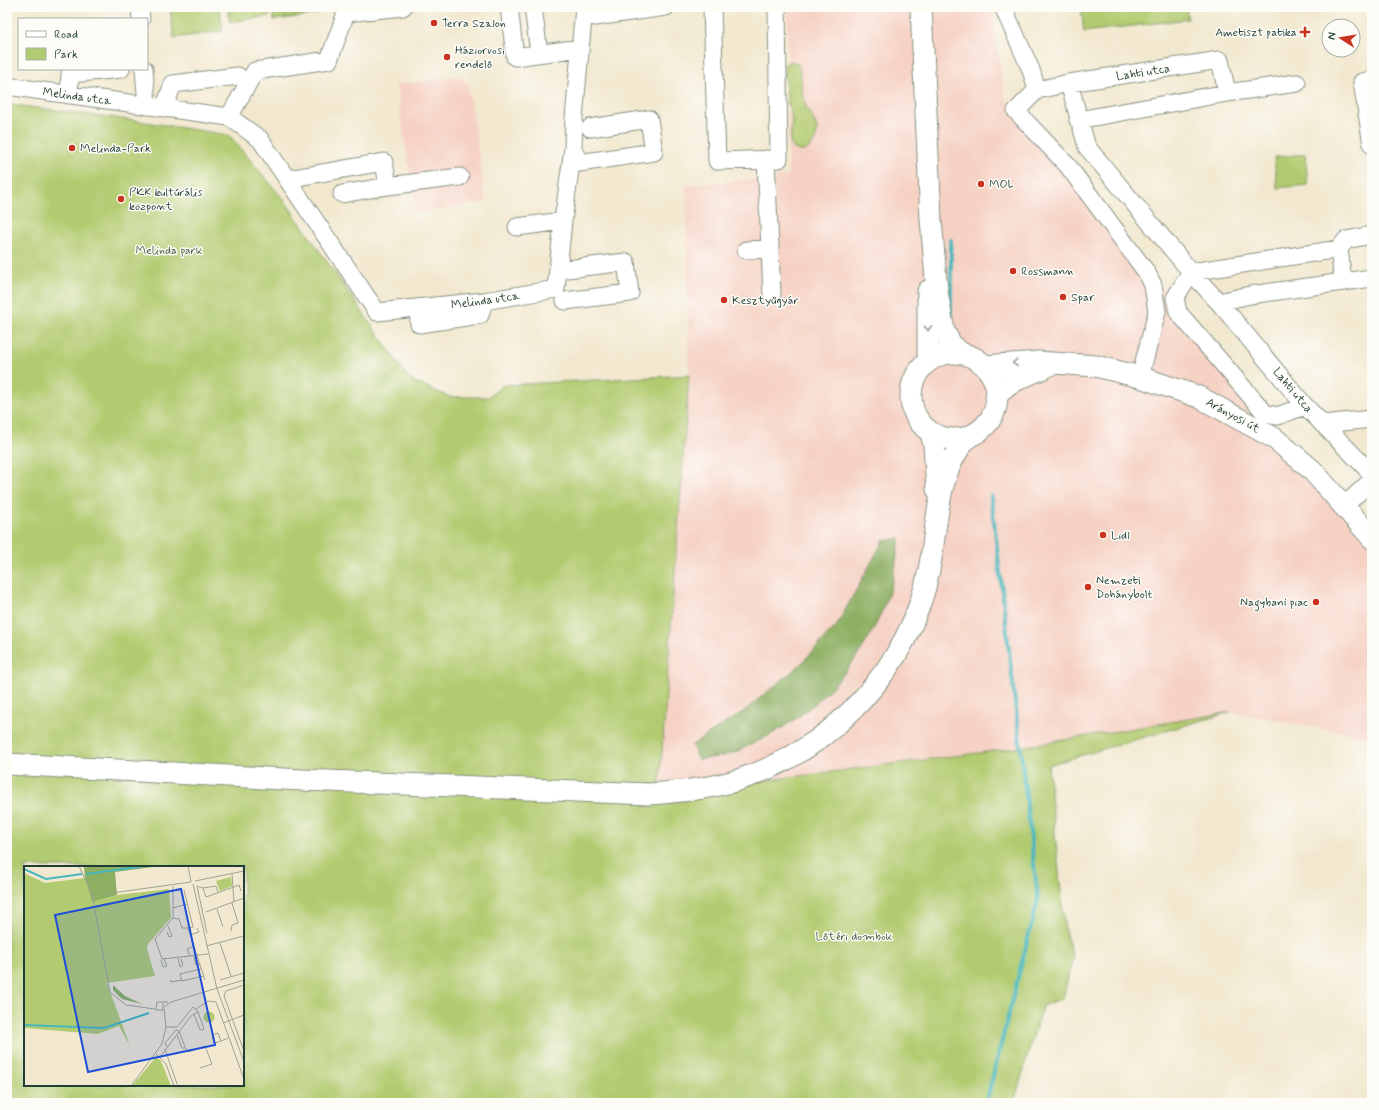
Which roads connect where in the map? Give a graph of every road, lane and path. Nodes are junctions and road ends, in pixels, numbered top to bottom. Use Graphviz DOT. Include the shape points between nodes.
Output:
graph roads {
  1 [pos="140,7"];
  2 [pos="403,7"];
  3 [pos="509,7"];
  4 [pos="533,7"];
  5 [pos="666,7"];
  6 [pos="712,7"];
  7 [pos="777,7"];
  8 [pos="921,7"];
  9 [pos="1003,7"];
  10 [pos="346,10"];
  11 [pos="590,12"];
  12 [pos="141,18"];
  13 [pos="580,48"];
  14 [pos="539,53"];
  15 [pos="111,70"];
  16 [pos="144,70"];
  17 [pos="238,76"];
  18 [pos="1372,80"];
  19 [pos="1297,83"];
  20 [pos="1069,84"];
  21 [pos="7,86"];
  22 [pos="1037,90"];
  23 [pos="1227,93"];
  24 [pos="69,95"];
  25 [pos="146,106"];
  26 [pos="164,108"];
  27 [pos="229,117"];
  28 [pos="1078,120"];
  29 [pos="590,128"];
  30 [pos="1372,145"];
  31 [pos="573,148"];
  32 [pos="766,159"];
  33 [pos="460,177"];
  34 [pos="287,179"];
  35 [pos="388,186"];
  36 [pos="342,194"];
  37 [pos="931,219"];
  38 [pos="563,221"];
  39 [pos="517,227"];
  40 [pos="1372,235"];
  41 [pos="770,249"];
  42 [pos="1338,249"];
  43 [pos="746,250"];
  44 [pos="558,270"];
  45 [pos="1191,272"];
  46 [pos="1372,278"];
  47 [pos="1343,282"];
  48 [pos="772,294"];
  49 [pos="565,301"];
  50 [pos="1219,302"];
  51 [pos="970,357"];
  52 [pos="930,360"];
  53 [pos="1054,363"];
  54 [pos="1140,377"];
  55 [pos="996,396"];
  56 [pos="1305,406"];
  57 [pos="1372,419"];
  58 [pos="1322,424"];
  59 [pos="932,433"];
  60 [pos="969,436"];
  61 [pos="1372,474"];
  62 [pos="1372,480"];
  63 [pos="1345,505"];
  64 [pos="937,518"];
  65 [pos="1372,538"];
  66 [pos="7,764"];
  1 -- 12 [label="street"];
  2 -- 10 [label="street"];
  3 -- 14 [label="street" via="515,56"];
  4 -- 14 [label="street"];
  5 -- 11 [label="street"];
  6 -- 32 [label="street" via="717,161"];
  7 -- 32 [label="street" via="779,159"];
  8 -- 37 [label="main road"];
  9 -- 22 [label="street" via="1031,70"];
  10 -- 27 [label="street" via="329,60 255,71"];
  11 -- 13 [label="street, Melinda utca"];
  13 -- 14 [label="street"];
  13 -- 31 [label="street, Melinda utca"];
  15 -- 24 [label="street" via="70,74"];
  16 -- 25 [label="street"];
  17 -- 26 [label="street" via="173,84"];
  18 -- 30 [label="street" via="1362,82"];
  19 -- 23 [label="street"];
  20 -- 22 [label="street"];
  20 -- 23 [label="street, Lahti utca" via="1220,60"];
  20 -- 28 [label="street, Lahti utca"];
  21 -- 24 [label="street, Melinda utca"];
  22 -- 54 [label="street" via="1016,111 1068,166 1147,273 1153,285 1157,312"];
  23 -- 28 [label="street"];
  24 -- 25 [label="street, Melinda utca"];
  25 -- 26 [label="street, Melinda utca"];
  26 -- 27 [label="street, Melinda utca"];
  27 -- 34 [label="street, Melinda utca" via="260,139"];
  28 -- 45 [label="street, Lahti utca" via="1087,147"];
  29 -- 31 [label="street" via="649,119 654,152 579,163"];
  31 -- 38 [label="street, Melinda utca"];
  32 -- 41 [label="street"];
  33 -- 35 [label="street"];
  34 -- 35 [label="street" via="384,162"];
  34 -- 44 [label="street, Melinda utca" via="377,312 484,301 556,289"];
  35 -- 36 [label="street"];
  37 -- 51 [label="main road" via="937,292 944,331 951,344"];
  37 -- 52 [label="main road, one-way" via="927,312"];
  38 -- 39 [label="street"];
  38 -- 44 [label="street, Melinda utca"];
  40 -- 42 [label="street" via="1346,240"];
  41 -- 43 [label="street"];
  41 -- 48 [label="street"];
  42 -- 45 [label="street"];
  42 -- 47 [label="street"];
  44 -- 49 [label="street" via="626,262 630,293"];
  45 -- 50 [label="street, Lahti utca"];
  45 -- 56 [label="street" via="1175,298 1178,312 1265,413 1277,416"];
  46 -- 47 [label="street"];
  47 -- 50 [label="street"];
  50 -- 56 [label="street, Lahti utca"];
  51 -- 52 [label="main road" via="946,354"];
  53 -- 51 [label="main road, Arányosi út, one-way" via="986,366"];
  51 -- 55 [label="main road" via="990,372"];
  52 -- 59 [label="main road" via="917,374 911,392 911,402 918,420"];
  53 -- 54 [label="main road, Arányosi út" via="1096,366"];
  53 -- 55 [label="main road" via="1012,383"];
  54 -- 63 [label="main road, Arányosi út" via="1199,397 1274,438 1311,469"];
  55 -- 60 [label="main road" via="992,415 987,423"];
  56 -- 58 [label="street, Lahti utca"];
  57 -- 58 [label="street"];
  58 -- 61 [label="street, Lahti utca"];
  59 -- 60 [label="main road" via="950,439"];
  59 -- 64 [label="main road"];
  60 -- 64 [label="main road" via="952,459"];
  62 -- 63 [label="street"];
  63 -- 65 [label="main road, Arányosi út"];
  64 -- 66 [label="main road" via="929,571 914,618 905,639 881,677 845,717 817,739 786,759 738,780 694,790 649,794 302,780"];
}
